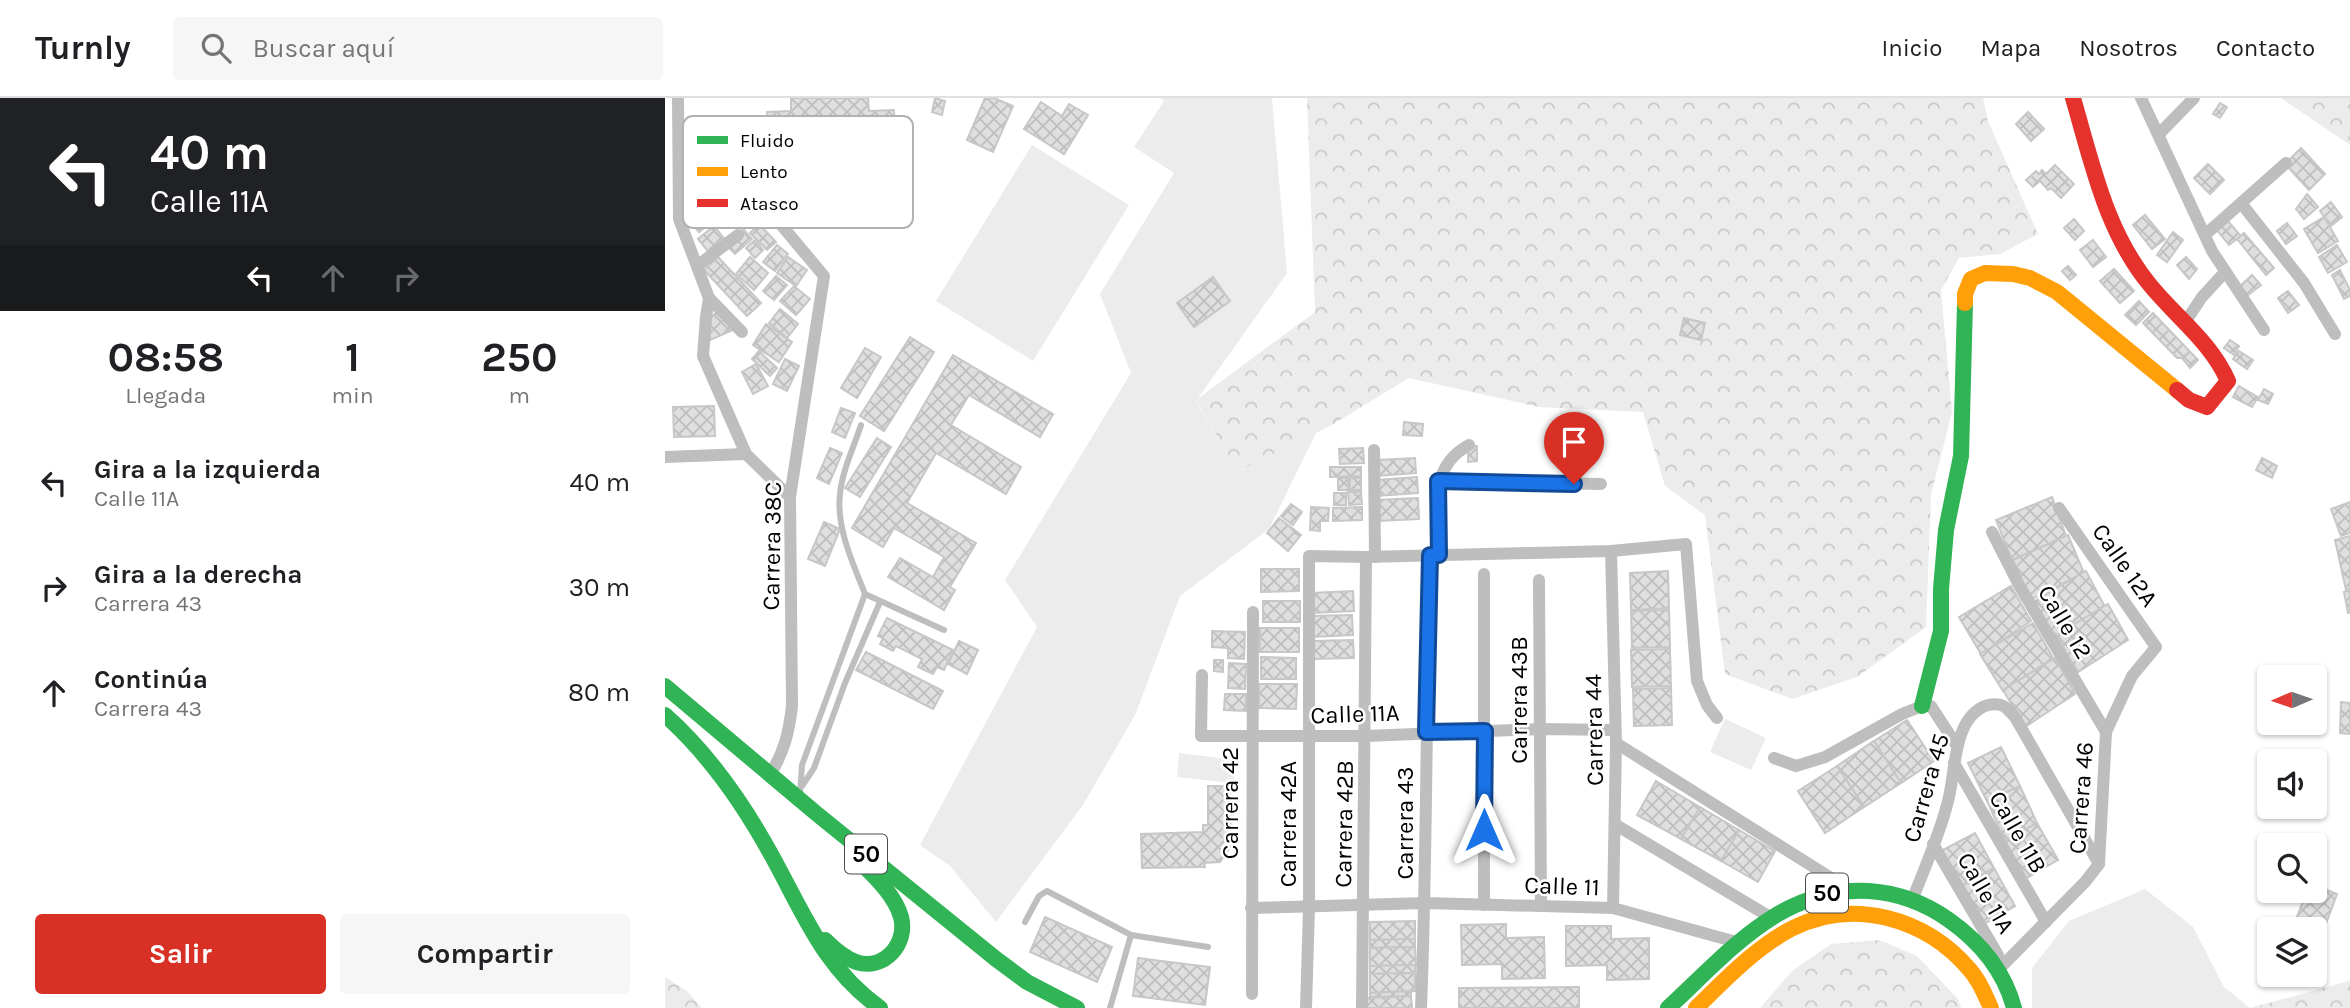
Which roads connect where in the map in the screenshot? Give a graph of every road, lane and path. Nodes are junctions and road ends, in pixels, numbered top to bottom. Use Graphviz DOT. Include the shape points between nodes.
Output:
graph roads {
  1 [pos="678,98"];
  2 [pos="2073,98"];
  3 [pos="2141,98"];
  4 [pos="2194,98"];
  5 [pos="2159,134"];
  6 [pos="2286,163"];
  7 [pos="2241,203"];
  8 [pos="784,228"];
  9 [pos="2206,234"];
  10 [pos="738,235"];
  11 [pos="697,266"];
  12 [pos="2225,272"];
  13 [pos="709,298"];
  14 [pos="2186,321"];
  15 [pos="2263,330"];
  16 [pos="742,332"];
  17 [pos="2335,334"];
  18 [pos="861,425"];
  19 [pos="1469,445"];
  20 [pos="1374,450"];
  21 [pos="746,454"];
  22 [pos="665,457"];
  23 [pos="1438,481"];
  24 [pos="1601,484"];
  25 [pos="790,498"];
  26 [pos="2059,508"];
  27 [pos="1992,532"];
  28 [pos="1611,551"];
  29 [pos="1434,555"];
  30 [pos="1370,557"];
  31 [pos="1484,574"];
  32 [pos="1539,580"];
  33 [pos="865,594"];
  34 [pos="880,601"];
  35 [pos="1252,612"];
  36 [pos="944,630"];
  37 [pos="2156,647"];
  38 [pos="1202,675"];
  39 [pos="665,686"];
  40 [pos="1921,706"];
  41 [pos="665,715"];
  42 [pos="1717,718"];
  43 [pos="1540,729"];
  44 [pos="1485,731"];
  45 [pos="1426,732"];
  46 [pos="2106,732"];
  47 [pos="1251,736"];
  48 [pos="1366,736"];
  49 [pos="1309,737"];
  50 [pos="1615,737"];
  51 [pos="1957,746"];
  52 [pos="1774,758"];
  53 [pos="1954,764"];
  54 [pos="771,774"];
  55 [pos="800,793"];
  56 [pos="817,814"];
  57 [pos="1616,825"];
  58 [pos="1933,844"];
  59 [pos="2099,864"];
  60 [pos="1850,891"];
  61 [pos="1913,898"];
  62 [pos="1426,903"];
  63 [pos="1364,904"];
  64 [pos="798,905"];
  65 [pos="1484,905"];
  66 [pos="1541,905"];
  67 [pos="1251,908"];
  68 [pos="1309,908"];
  69 [pos="1613,908"];
  70 [pos="1770,918"];
  71 [pos="1025,922"];
  72 [pos="2046,922"];
  73 [pos="1131,935"];
  74 [pos="1741,943"];
  75 [pos="1208,947"];
  76 [pos="2002,966"];
  77 [pos="1252,994"];
  78 [pos="880,1008"];
  79 [pos="1077,1008"];
  80 [pos="1110,1008"];
  81 [pos="1306,1008"];
  82 [pos="1362,1008"];
  83 [pos="1422,1008"];
  84 [pos="1668,1008"];
  85 [pos="1696,1008"];
  86 [pos="1991,1008"];
  87 [pos="2014,1008"];
  1 -- 11 [label="street" via="679,219"];
  2 -- 14 [label="main road" via="2107,212 2150,285"];
  3 -- 5 [label="street"];
  4 -- 5 [label="street"];
  5 -- 9 [label="street"];
  6 -- 7 [label="street"];
  7 -- 9 [label="street"];
  7 -- 17 [label="street" via="2304,282"];
  8 -- 25 [label="street, Carrera 38C" via="824,276"];
  9 -- 12 [label="street"];
  10 -- 11 [label="street"];
  11 -- 13 [label="street"];
  12 -- 14 [label="street"];
  12 -- 15 [label="street"];
  13 -- 16 [label="street"];
  13 -- 21 [label="street" via="703,356"];
  14 -- 40 [label="main road" via="2228,381 2207,407 2189,400 2057,292 2013,274 1986,273 1971,279 1965,294 1961,456 1946,530 1941,631"];
  18 -- 33 [label="lane" via="839,492 840,517"];
  19 -- 23 [label="street" via="1449,458"];
  20 -- 30 [label="street, Carrera 42B"];
  21 -- 22 [label="street"];
  21 -- 25 [label="street"];
  23 -- 24 [label="street"];
  23 -- 29 [label="street, Carrera 43"];
  25 -- 54 [label="street, Carrera 38C" via="792,706 789,734"];
  26 -- 37 [label="street, Calle 12A"];
  27 -- 46 [label="street, Calle 12"];
  28 -- 29 [label="street"];
  28 -- 42 [label="street" via="1686,544 1696,681"];
  28 -- 50 [label="street, Carrera 44"];
  29 -- 30 [label="street"];
  29 -- 45 [label="street, Carrera 43"];
  30 -- 48 [label="street, Carrera 42B"];
  30 -- 49 [label="street, Carrera 42A" via="1309,556"];
  31 -- 44 [label="street"];
  32 -- 43 [label="street, Carrera 43B"];
  33 -- 34 [label="lane"];
  33 -- 55 [label="lane" via="802,765"];
  34 -- 36 [label="lane"];
  34 -- 55 [label="lane"];
  35 -- 47 [label="street, Carrera 42"];
  37 -- 46 [label="street, Carrera 46" via="2132,676"];
  38 -- 47 [label="street, Calle 11A" via="1201,736"];
  39 -- 54 [label="main road, 50"];
  40 -- 51 [label="street" via="1931,706"];
  40 -- 52 [label="street" via="1825,757 1796,766"];
  41 -- 64 [label="main road" via="703,750 730,785"];
  43 -- 44 [label="street, Calle 11A"];
  43 -- 50 [label="street, Calle 11A"];
  43 -- 66 [label="street, Carrera 43B"];
  44 -- 45 [label="street, Calle 11A"];
  44 -- 65 [label="street"];
  45 -- 48 [label="street, Calle 11A"];
  45 -- 62 [label="street, Carrera 43"];
  46 -- 59 [label="street, Carrera 46"];
  47 -- 49 [label="street, Calle 11A"];
  47 -- 67 [label="street, Carrera 42"];
  48 -- 49 [label="street, Calle 11A"];
  48 -- 63 [label="street, Carrera 42B"];
  49 -- 68 [label="street, Carrera 42A"];
  50 -- 57 [label="street, Carrera 44"];
  50 -- 60 [label="street"];
  51 -- 53 [label="street, Carrera 45"];
  51 -- 59 [label="street, Carrera 45" via="1970,718 1983,707 2004,705"];
  53 -- 58 [label="street, Carrera 45" via="1949,801"];
  53 -- 72 [label="street, Calle 11B"];
  54 -- 55 [label="main road, 50"];
  55 -- 56 [label="main road, 50"];
  56 -- 64 [label="main road" via="890,898 902,922 902,936 881,962 859,963 834,950"];
  56 -- 79 [label="main road, 50" via="1017,974"];
  57 -- 69 [label="street, Carrera 44"];
  57 -- 70 [label="street"];
  58 -- 61 [label="street, Carrera 45"];
  58 -- 76 [label="street, Calle 11A"];
  59 -- 72 [label="street, Carrera 46"];
  60 -- 61 [label="main road, 50"];
  60 -- 70 [label="main road, 50" via="1821,894"];
  61 -- 76 [label="main road, 50" via="1962,930"];
  62 -- 63 [label="street, Calle 11"];
  62 -- 65 [label="street, Calle 11"];
  62 -- 83 [label="street, Carrera 43"];
  63 -- 68 [label="street, Calle 11"];
  63 -- 82 [label="street, Carrera 42B"];
  64 -- 78 [label="main road" via="829,961 862,997"];
  65 -- 66 [label="street, Calle 11"];
  66 -- 69 [label="street, Calle 11"];
  67 -- 68 [label="street, Calle 11"];
  67 -- 77 [label="street, Carrera 42"];
  68 -- 81 [label="street, Carrera 42A"];
  69 -- 74 [label="street, Calle 11"];
  70 -- 74 [label="main road, 50"];
  71 -- 73 [label="lane" via="1039,896 1047,891"];
  72 -- 76 [label="street, Carrera 46"];
  73 -- 75 [label="lane"];
  73 -- 80 [label="lane"];
  74 -- 84 [label="main road, 50"];
  76 -- 87 [label="main road, 50"];
  85 -- 86 [label="main road, 50" via="1791,929 1840,914 1873,913 1922,930 1957,957 1972,973"];
}
